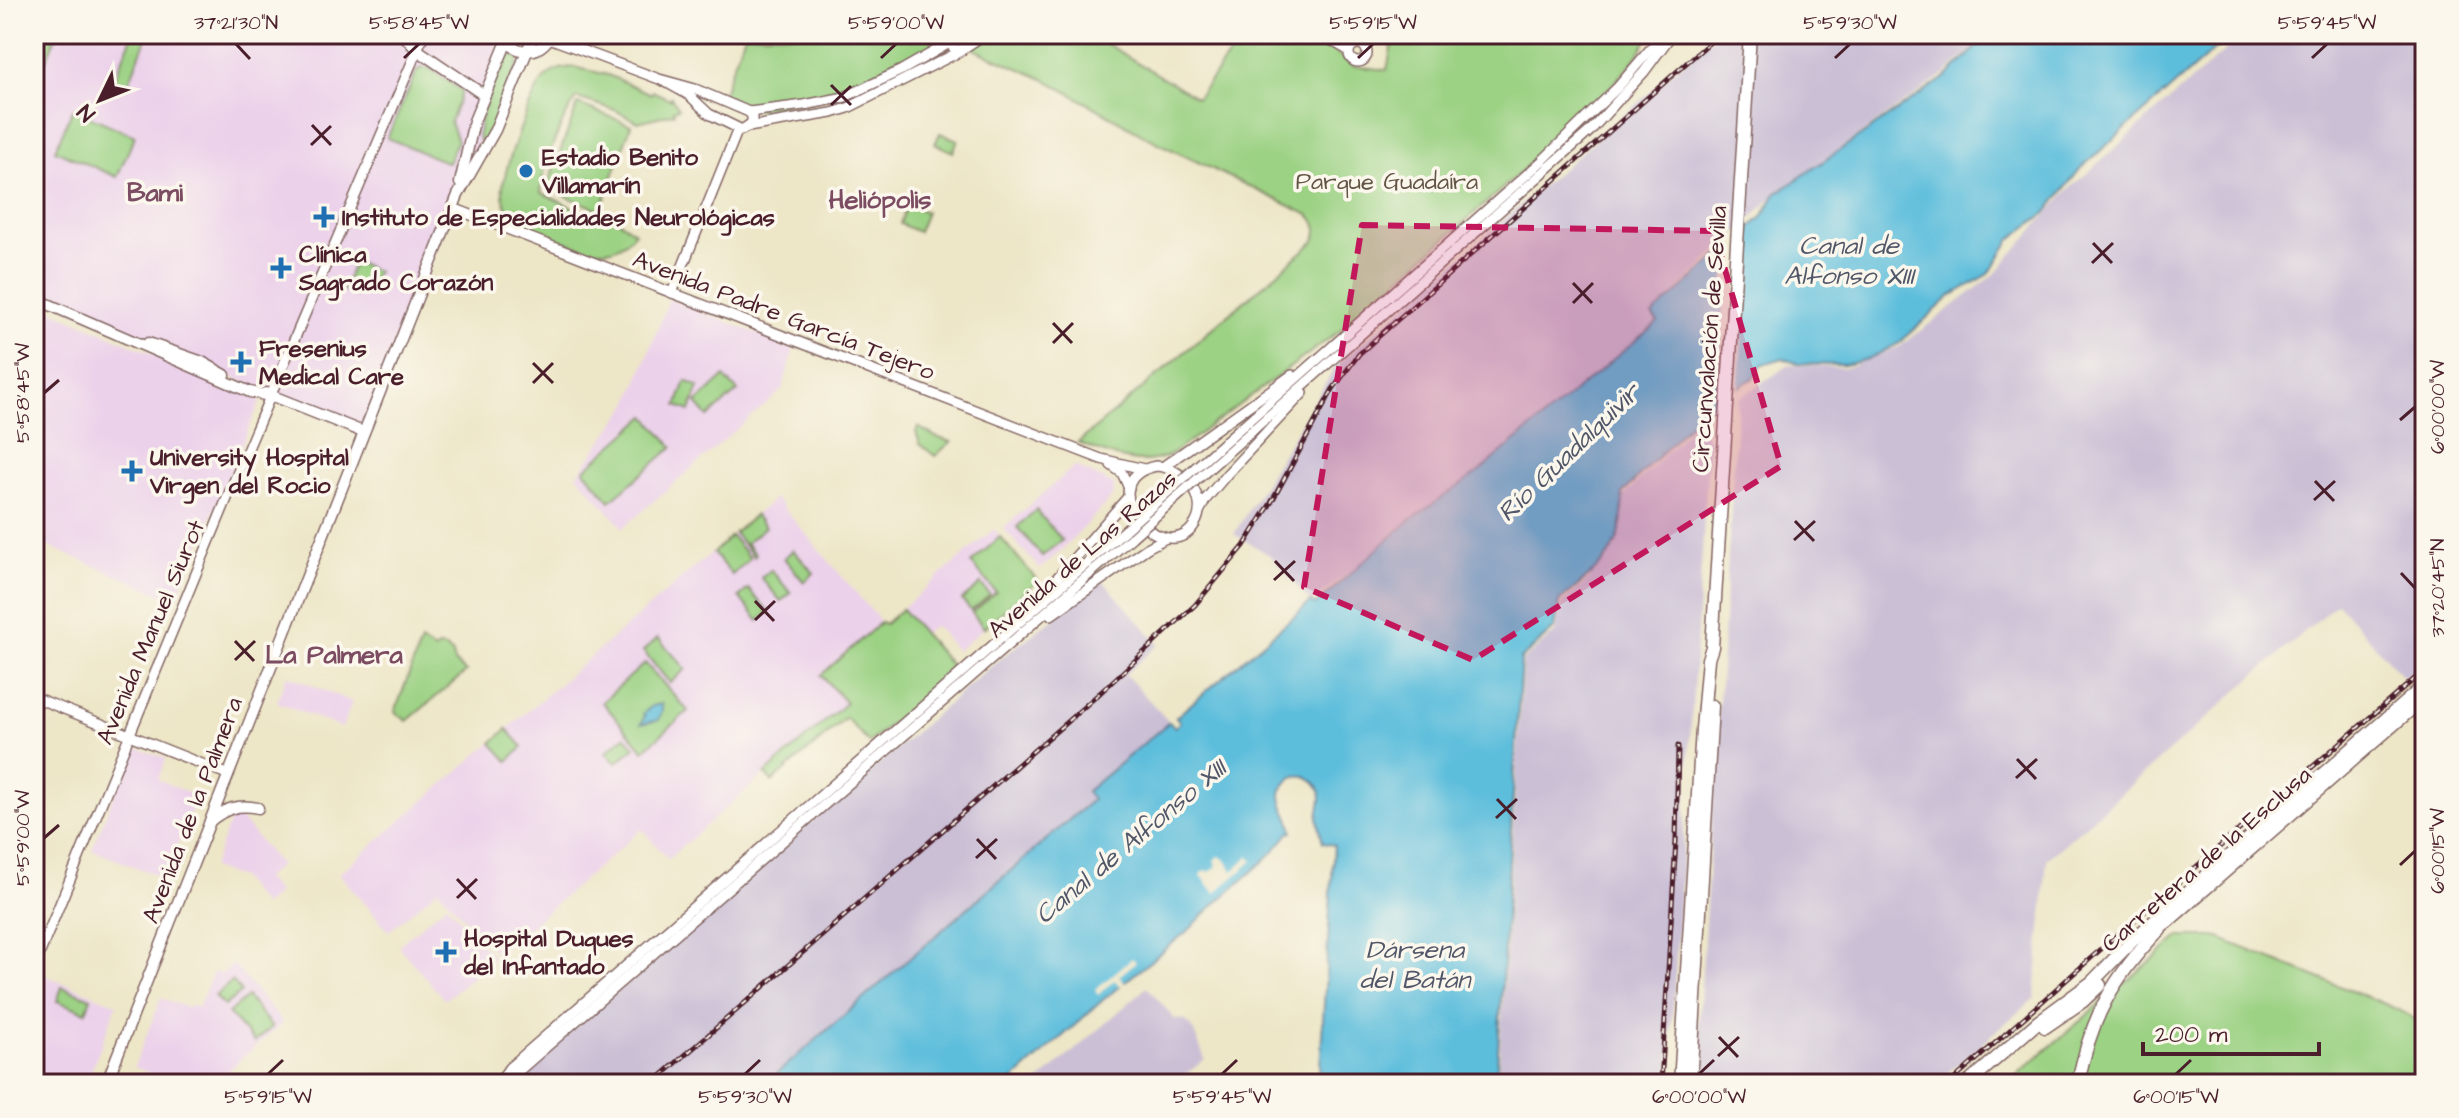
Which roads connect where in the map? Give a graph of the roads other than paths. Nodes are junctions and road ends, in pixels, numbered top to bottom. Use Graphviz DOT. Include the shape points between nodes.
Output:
graph roads {
  1 [pos="403,34"];
  2 [pos="424,34"];
  3 [pos="534,34"];
  4 [pos="974,34"];
  5 [pos="985,34"];
  6 [pos="1320,34"];
  7 [pos="1660,34"];
  8 [pos="1672,34"];
  9 [pos="1750,34"];
  10 [pos="1369,36"];
  11 [pos="506,37"];
  12 [pos="553,37"];
  13 [pos="959,45"];
  14 [pos="416,49"];
  15 [pos="527,52"];
  16 [pos="662,80"];
  17 [pos="484,95"];
  18 [pos="746,111"];
  19 [pos="740,127"];
  20 [pos="458,195"];
  21 [pos="453,208"];
  22 [pos="672,293"];
  23 [pos="34,298"];
  24 [pos="1337,349"];
  25 [pos="270,396"];
  26 [pos="363,432"];
  27 [pos="1101,459"];
  28 [pos="1164,466"];
  29 [pos="1144,469"];
  30 [pos="1129,492"];
  31 [pos="1199,514"];
  32 [pos="1166,538"];
  33 [pos="1008,640"];
  34 [pos="1712,647"];
  35 [pos="2425,685"];
  36 [pos="34,697"];
  37 [pos="2425,697"];
  38 [pos="128,736"];
  39 [pos="227,774"];
  40 [pos="258,808"];
  41 [pos="208,822"];
  42 [pos="2168,921"];
  43 [pos="34,967"];
  44 [pos="498,1083"];
  45 [pos="106,1084"];
  46 [pos="1680,1084"];
  47 [pos="1690,1084"];
  48 [pos="1967,1084"];
  49 [pos="1979,1084"];
  50 [pos="2078,1084"];
  1 -- 14 [label="main road"];
  2 -- 14 [label="main road, Avenida Manuel Siurot"];
  3 -- 15 [label="main road"];
  4 -- 13 [label="main road"];
  5 -- 13 [label="main road"];
  6 -- 10 [label="main road" via="1348,50 1352,45 1366,49"];
  7 -- 24 [label="main road, Avenida de Las Razas" via="1580,126"];
  8 -- 24 [label="main road, Avenida de Las Razas" via="1590,131"];
  9 -- 34 [label="highway, Circunvalación de Sevilla"];
  11 -- 15 [label="main road"];
  11 -- 17 [label="main road"];
  12 -- 15 [label="main road"];
  12 -- 16 [label="main road"];
  13 -- 18 [label="main road" via="845,97"];
  13 -- 19 [label="main road" via="848,108"];
  14 -- 17 [label="main road"];
  14 -- 25 [label="main road, Avenida Manuel Siurot"];
  15 -- 20 [label="main road" via="495,130"];
  16 -- 18 [label="main road"];
  16 -- 19 [label="main road" via="717,119"];
  17 -- 20 [label="main road"];
  18 -- 19 [label="main road" via="737,115"];
  18 -- 19 [label="main road" via="752,120"];
  19 -- 22 [label="main road"];
  20 -- 21 [label="main road, Avenida de la Palmera"];
  21 -- 22 [label="main road, Avenida Padre García Tejero"];
  21 -- 26 [label="main road, Avenida de la Palmera"];
  22 -- 27 [label="main road, Avenida Padre García Tejero"];
  23 -- 25 [label="main road"];
  24 -- 28 [label="main road"];
  24 -- 31 [label="main road" via="1206,499"];
  24 -- 33 [label="main road, Avenida de Las Razas, bridge"];
  25 -- 26 [label="main road"];
  25 -- 38 [label="main road, Avenida Manuel Siurot"];
  26 -- 39 [label="main road, Avenida de la Palmera"];
  27 -- 29 [label="main road, Avenida Padre García Tejero"];
  27 -- 30 [label="main road, Avenida Padre García Tejero" via="1118,469"];
  28 -- 29 [label="main road"];
  28 -- 31 [label="main road" via="1188,481"];
  29 -- 30 [label="main road"];
  30 -- 32 [label="main road" via="1138,519"];
  30 -- 33 [label="main road"];
  31 -- 32 [label="main road" via="1186,533"];
  32 -- 33 [label="main road"];
  33 -- 44 [label="main road, Avenida de Las Razas" via="514,1075"];
  34 -- 46 [label="highway, Circunvalación de Sevilla" via="1705,687"];
  34 -- 47 [label="highway, Circunvalación de Sevilla"];
  35 -- 48 [label="highway, Carretera de la Esclusa" via="2140,933 2092,982"];
  36 -- 38 [label="main road"];
  37 -- 42 [label="highway, Carretera de la Esclusa"];
  38 -- 39 [label="main road"];
  38 -- 43 [label="main road, Avenida Manuel Siurot"];
  39 -- 41 [label="main road, Avenida de la Palmera"];
  40 -- 41 [label="main road" via="232,807"];
  41 -- 45 [label="main road, Avenida de la Palmera"];
  42 -- 49 [label="highway, Carretera de la Esclusa" via="2130,950 2083,1001"];
  42 -- 50 [label="highway" via="2125,967 2104,1001"];
}
